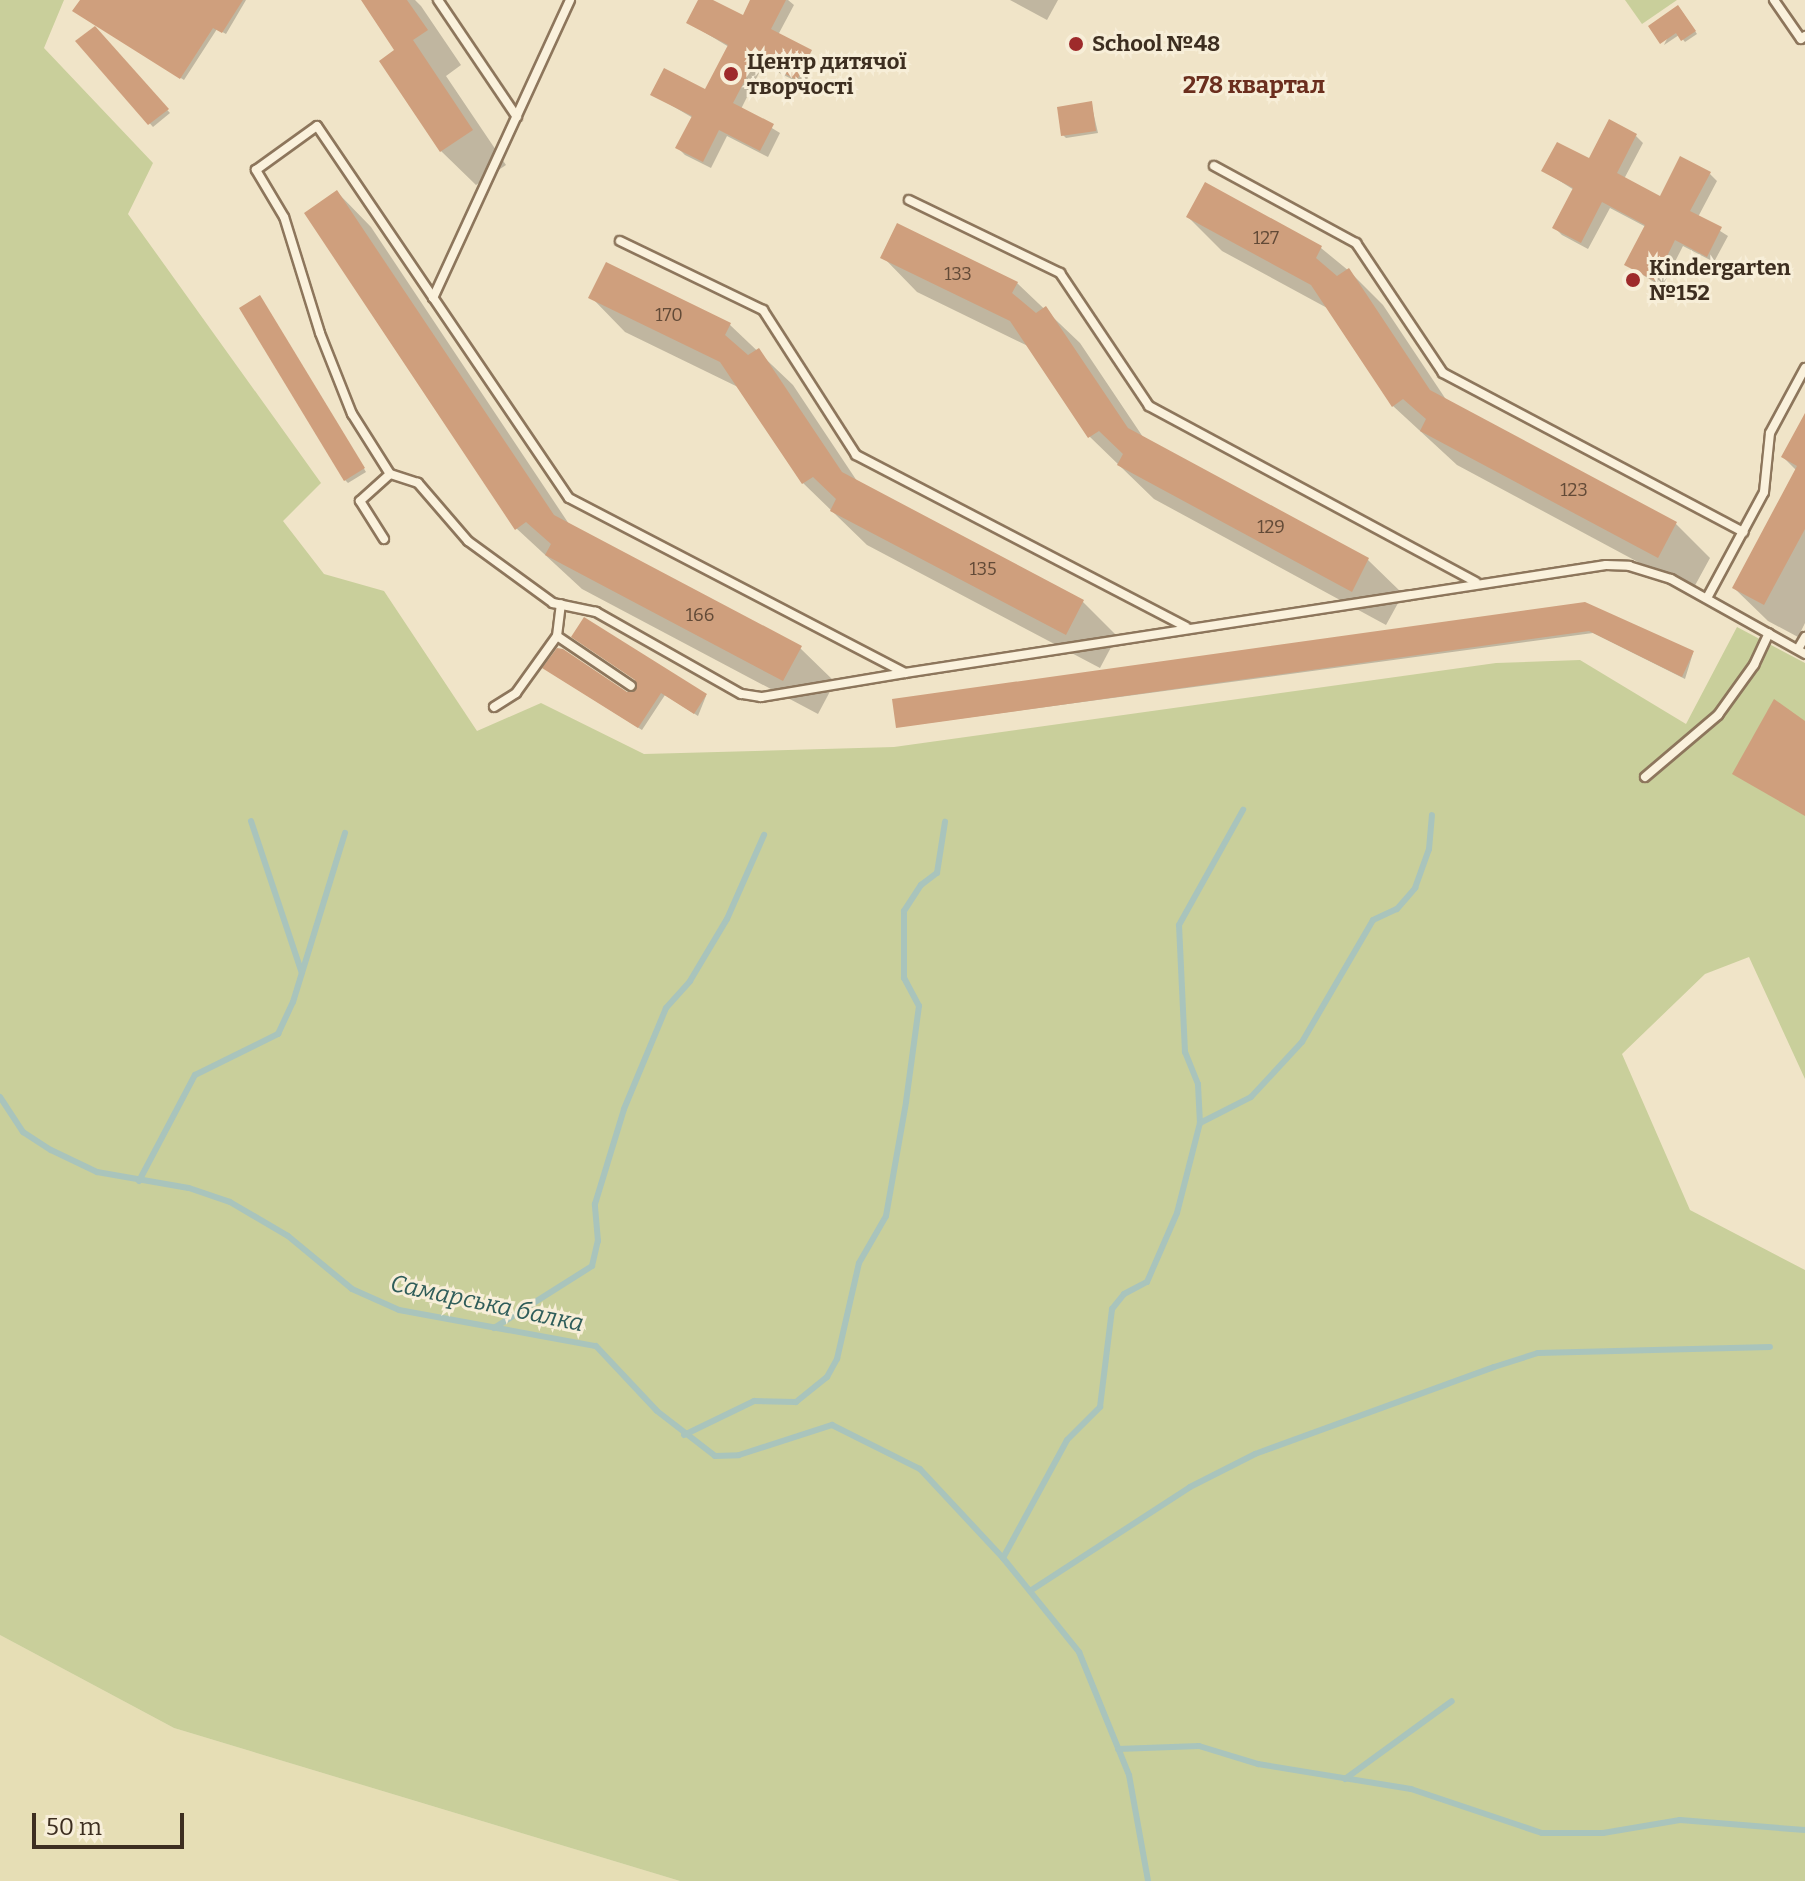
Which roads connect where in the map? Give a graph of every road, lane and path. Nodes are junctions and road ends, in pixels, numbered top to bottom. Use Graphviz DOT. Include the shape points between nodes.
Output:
graph roads {
  1 [pos="438,0"];
  2 [pos="570,0"];
  3 [pos="1774,0"];
  4 [pos="1805,36"];
  5 [pos="517,117"];
  6 [pos="1214,166"];
  7 [pos="909,200"];
  8 [pos="620,241"];
  9 [pos="433,298"];
  10 [pos="1805,368"];
  11 [pos="390,474"];
  12 [pos="1743,532"];
  13 [pos="384,539"];
  14 [pos="1476,583"];
  15 [pos="1707,598"];
  16 [pos="561,604"];
  17 [pos="1187,627"];
  18 [pos="1769,633"];
  19 [pos="557,636"];
  20 [pos="1805,637"];
  21 [pos="1802,652"];
  22 [pos="905,673"];
  23 [pos="631,686"];
  24 [pos="494,707"];
  25 [pos="1645,777"];
  1 -- 5 [label="lane"];
  2 -- 5 [label="lane"];
  3 -- 4 [label="lane" via="1801,39"];
  5 -- 9 [label="lane"];
  6 -- 12 [label="lane" via="1356,243 1443,373"];
  7 -- 14 [label="lane" via="1060,273 1149,406"];
  8 -- 17 [label="lane" via="763,310 856,455"];
  9 -- 11 [label="lane" via="317,126 256,170 284,217 352,414"];
  9 -- 22 [label="lane" via="569,498"];
  10 -- 12 [label="lane" via="1770,433 1764,492"];
  11 -- 13 [label="lane" via="360,501"];
  11 -- 16 [label="lane" via="414,480 477,549"];
  12 -- 15 [label="lane"];
  14 -- 15 [label="lane" via="1629,566"];
  14 -- 17 [label="lane"];
  15 -- 18 [label="lane"];
  16 -- 19 [label="lane"];
  16 -- 22 [label="lane" via="596,612 716,684 751,698"];
  17 -- 22 [label="lane"];
  18 -- 21 [label="lane"];
  18 -- 25 [label="lane" via="1754,665 1718,715"];
  19 -- 23 [label="lane"];
  19 -- 24 [label="lane" via="516,693"];
  20 -- 21 [label="lane"];
}
